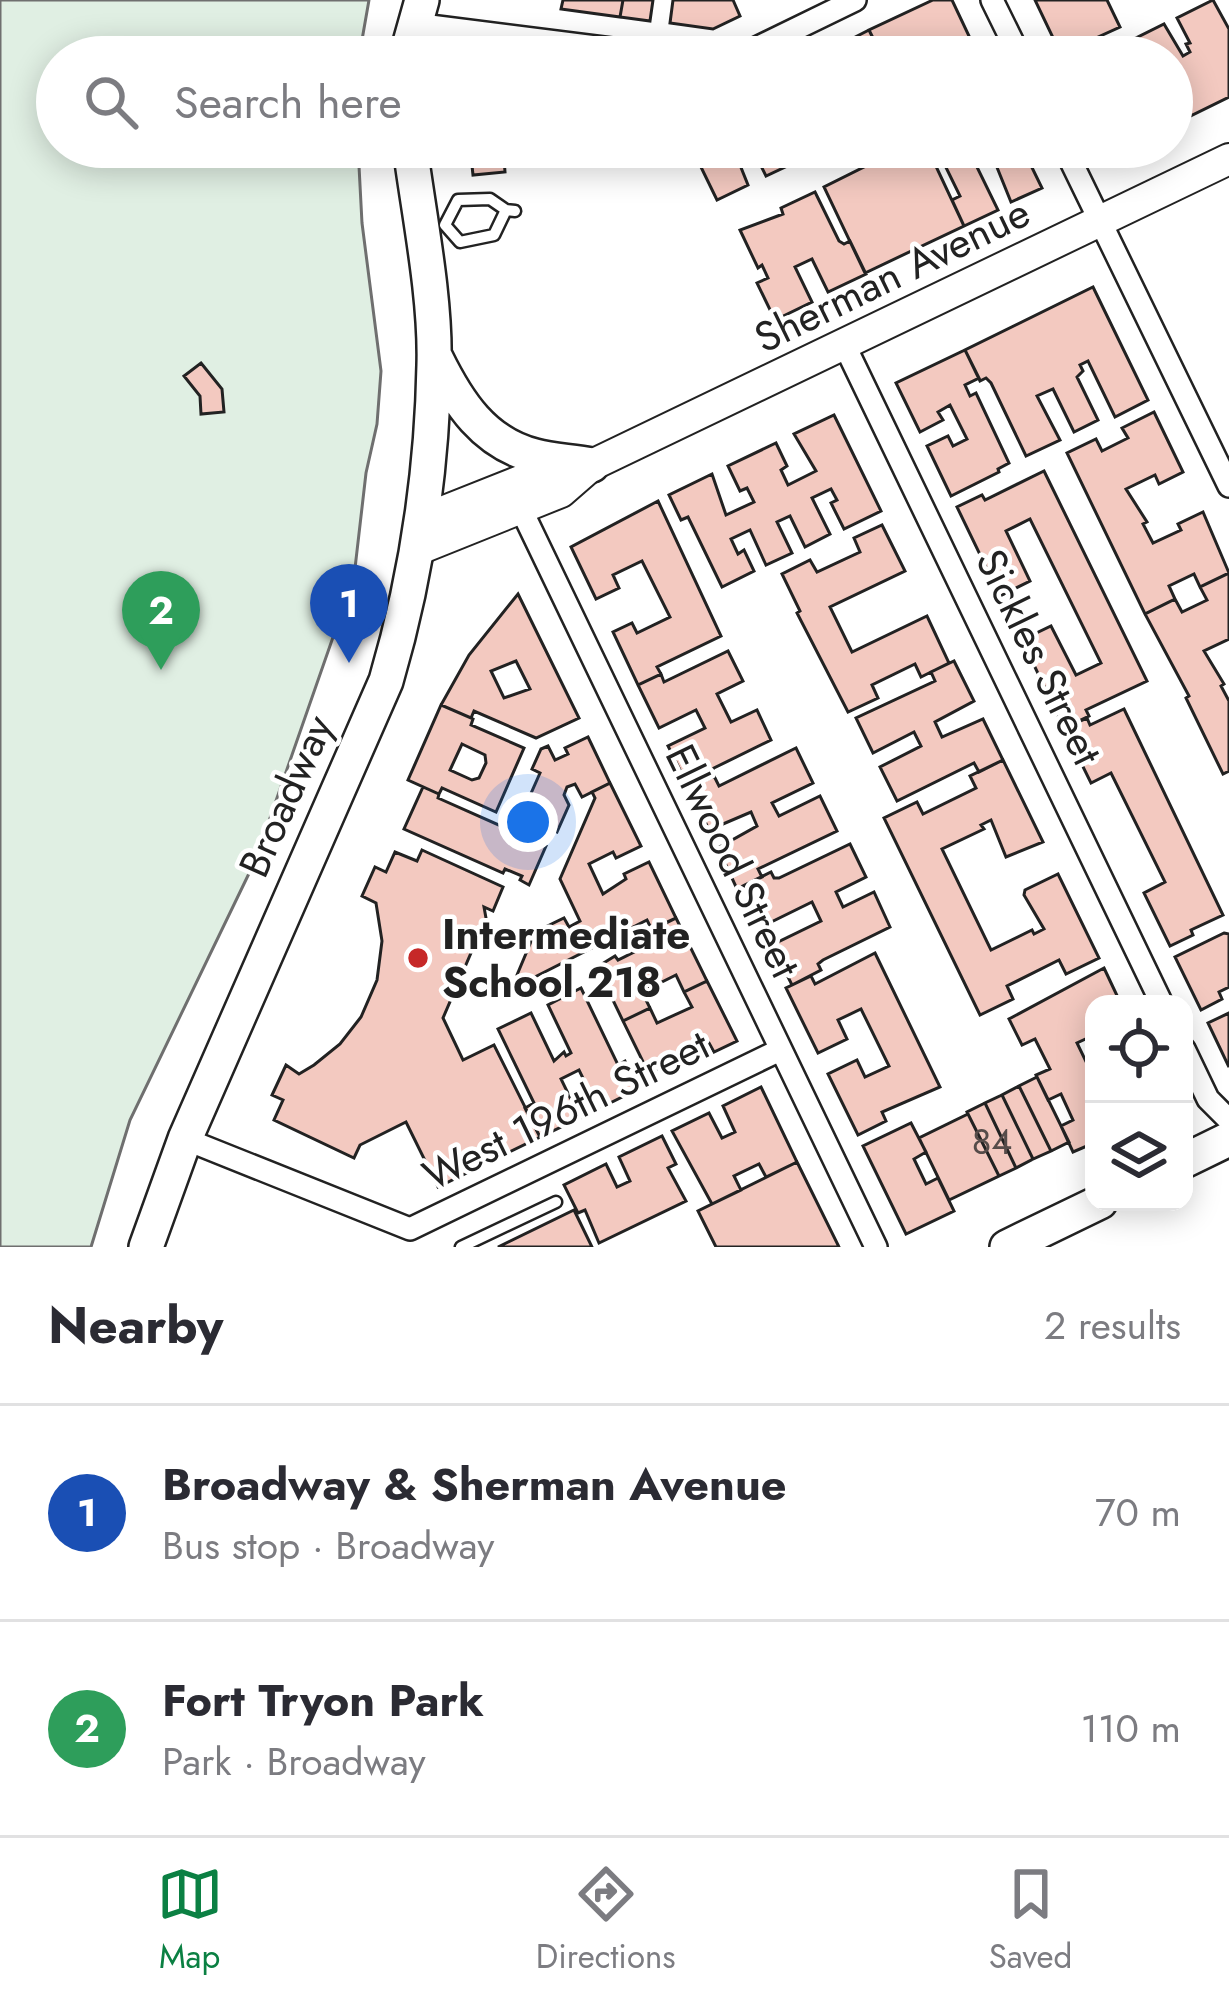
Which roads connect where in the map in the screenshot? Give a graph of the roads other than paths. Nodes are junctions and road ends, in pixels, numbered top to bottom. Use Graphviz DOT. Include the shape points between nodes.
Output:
graph roads {
  1 [pos="855,0"];
  2 [pos="992,0"];
  3 [pos="414,27"];
  4 [pos="492,36"];
  5 [pos="781,36"];
  6 [pos="1010,36"];
  7 [pos="1229,159"];
  8 [pos="416,168"];
  9 [pos="1074,168"];
  10 [pos="1100,222"];
  11 [pos="432,225"];
  12 [pos="844,344"];
  13 [pos="434,353"];
  14 [pos="592,465"];
  15 [pos="1229,486"];
  16 [pos="521,509"];
  17 [pos="420,534"];
  18 [pos="1158,995"];
  19 [pos="780,1050"];
  20 [pos="1193,1068"];
  21 [pos="1229,1120"];
  22 [pos="185,1139"];
  23 [pos="1229,1139"];
  24 [pos="1193,1157"];
  25 [pos="556,1202"];
  26 [pos="1085,1209"];
  27 [pos="146,1247"];
  28 [pos="461,1247"];
  29 [pos="876,1247"];
  30 [pos="1007,1247"];
  1 -- 5 [label="street"];
  2 -- 6 [label="street"];
  3 -- 4 [label="street"];
  7 -- 10 [label="main road, Sherman Avenue"];
  8 -- 11 [label="main road, Broadway"];
  9 -- 10 [label="street"];
  10 -- 12 [label="main road, Sherman Avenue"];
  10 -- 15 [label="street"];
  11 -- 11 [label="lane" via="460,242 494,235 511,210 490,199 458,200"];
  11 -- 13 [label="main road, Broadway"];
  12 -- 14 [label="main road, Sherman Avenue"];
  12 -- 18 [label="street, Sickles Street"];
  13 -- 14 [label="main road" via="456,400 501,443"];
  13 -- 17 [label="main road, Broadway"];
  14 -- 16 [label="main road, Sherman Avenue" via="560,492"];
  14 -- 17 [label="main road, Sherman Avenue" via="543,472"];
  16 -- 17 [label="main road, Sherman Avenue"];
  16 -- 19 [label="street, Ellwood Street"];
  17 -- 22 [label="main road, Broadway" via="386,681"];
  19 -- 22 [label="street, West 196th Street" via="410,1229"];
  19 -- 29 [label="street, Ellwood Street"];
  20 -- 21 [label="street"];
  22 -- 27 [label="main road, Broadway"];
  23 -- 24 [label="main road"];
  25 -- 28 [label="lane"];
  26 -- 30 [label="main road"];
}
